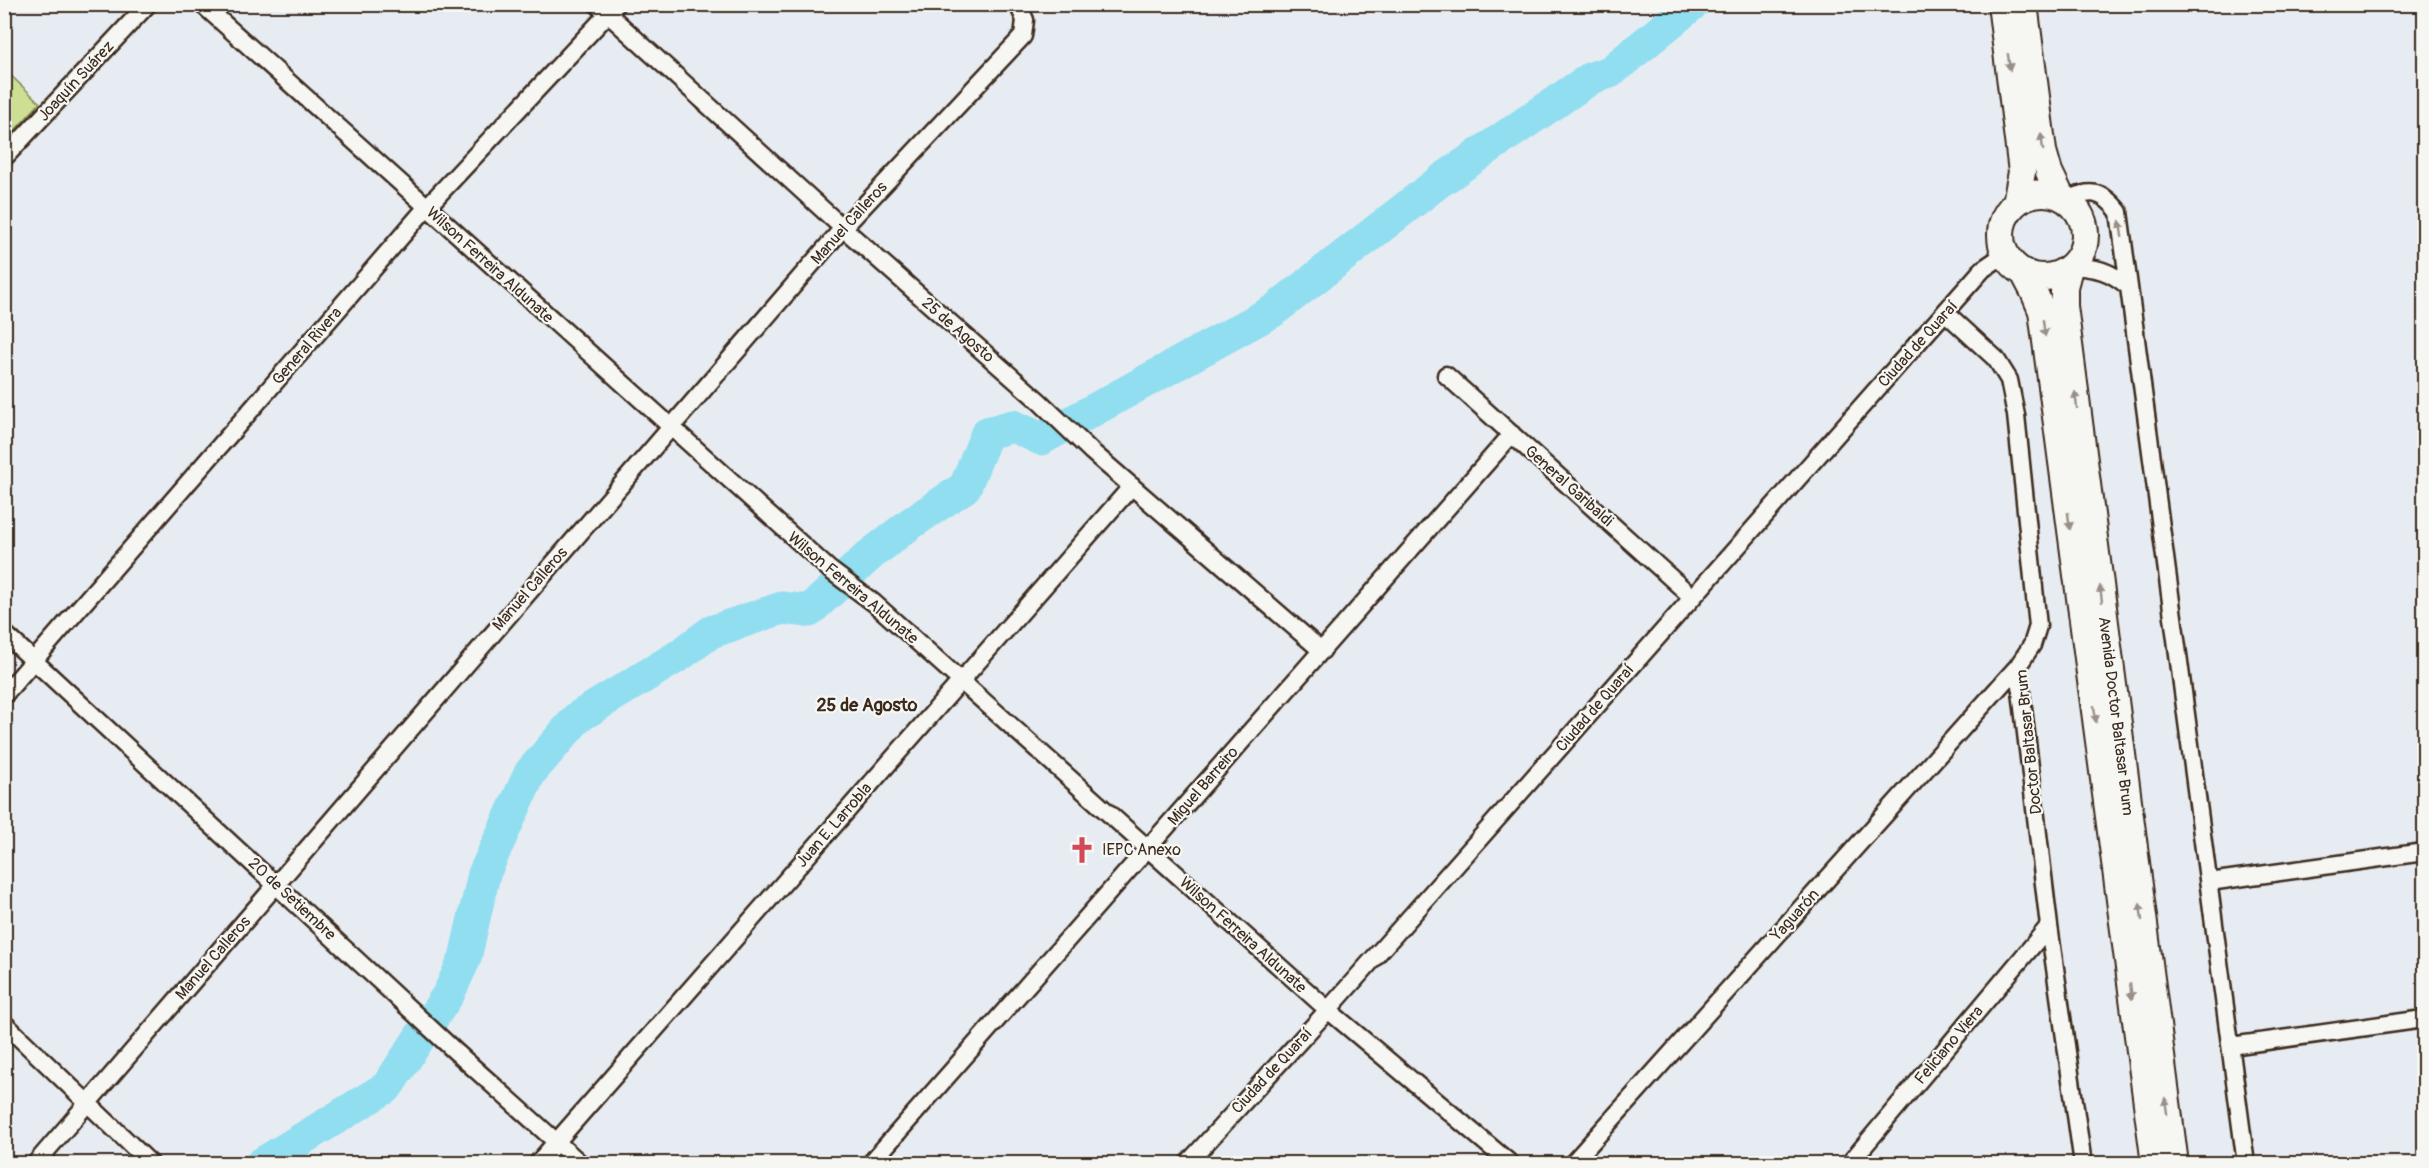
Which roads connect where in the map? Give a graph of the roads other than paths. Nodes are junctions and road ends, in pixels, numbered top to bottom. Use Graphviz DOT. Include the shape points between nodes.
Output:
graph roads {
  1 [pos="148,4"];
  2 [pos="202,4"];
  3 [pos="2001,4"];
  4 [pos="2024,4"];
  5 [pos="608,8"];
  6 [pos="1022,12"];
  7 [pos="4,158"];
  8 [pos="2063,198"];
  9 [pos="2016,203"];
  10 [pos="426,208"];
  11 [pos="843,228"];
  12 [pos="2005,254"];
  13 [pos="2071,267"];
  14 [pos="2024,273"];
  15 [pos="2129,287"];
  16 [pos="1946,313"];
  17 [pos="1446,375"];
  18 [pos="670,426"];
  19 [pos="1512,434"];
  20 [pos="1131,486"];
  21 [pos="1692,597"];
  22 [pos="4,633"];
  23 [pos="1322,651"];
  24 [pos="34,660"];
  25 [pos="2018,666"];
  26 [pos="961,681"];
  27 [pos="4,695"];
  28 [pos="1148,849"];
  29 [pos="2424,852"];
  30 [pos="2209,882"];
  31 [pos="277,884"];
  32 [pos="2049,926"];
  33 [pos="1328,1010"];
  34 [pos="2424,1019"];
  35 [pos="4,1023"];
  36 [pos="2231,1046"];
  37 [pos="87,1104"];
  38 [pos="557,1140"];
  39 [pos="34,1164"];
  40 [pos="151,1164"];
  41 [pos="537,1164"];
  42 [pos="581,1164"];
  43 [pos="870,1164"];
  44 [pos="1187,1164"];
  45 [pos="1511,1164"];
  46 [pos="1572,1164"];
  47 [pos="1849,1164"];
  48 [pos="2083,1164"];
  49 [pos="2155,1164"];
  50 [pos="2175,1164"];
  51 [pos="2246,1164"];
  1 -- 7 [label="street, Joaquín Suárez"];
  2 -- 10 [label="street, Wilson Ferreira Aldunate"];
  3 -- 9 [label="main road, one-way" via="2022,172"];
  8 -- 4 [label="main road, one-way" via="2043,151"];
  5 -- 10 [label="street, General Rivera"];
  5 -- 11 [label="street, 25 de Agosto"];
  6 -- 11 [label="street, Manuel Calleros" via="1023,36"];
  8 -- 9 [label="main road" via="2039,193"];
  8 -- 13 [label="main road" via="2074,207 2085,228 2082,251"];
  15 -- 8 [label="street, one-way" via="2114,206 2098,194 2086,192"];
  9 -- 12 [label="main road" via="2008,211 2000,232"];
  10 -- 18 [label="street, Wilson Ferreira Aldunate"];
  10 -- 24 [label="street, General Rivera"];
  11 -- 18 [label="street, Manuel Calleros"];
  11 -- 20 [label="street, 25 de Agosto"];
  12 -- 14 [label="main road"];
  12 -- 16 [label="street, Ciudad de Quaraí" via="1983,269"];
  13 -- 14 [label="main road" via="2048,277"];
  13 -- 15 [label="street" via="2097,268 2115,275"];
  50 -- 13 [label="main road, Avenida Doctor Baltasar Brum, one-way" via="2064,306 2064,287"];
  14 -- 49 [label="main road, Avenida Doctor Baltasar Brum, one-way" via="2042,312"];
  15 -- 30 [label="street"];
  16 -- 21 [label="street, Ciudad de Quaraí"];
  16 -- 25 [label="street, Doctor Baltasar Brum" via="1996,359 2009,380 2038,626 2032,645"];
  17 -- 19 [label="street, General Garibaldi"];
  18 -- 26 [label="street, Wilson Ferreira Aldunate"];
  18 -- 31 [label="street, Manuel Calleros"];
  19 -- 21 [label="street, General Garibaldi"];
  19 -- 23 [label="street, Miguel Barreiro"];
  20 -- 23 [label="street, 25 de Agosto"];
  20 -- 26 [label="street, Juan E. Larrobla"];
  21 -- 33 [label="street, Ciudad de Quaraí"];
  22 -- 24 [label="street, 20 de Setiembre"];
  23 -- 28 [label="street, Miguel Barreiro"];
  24 -- 27 [label="street, General Rivera"];
  24 -- 31 [label="street, 20 de Setiembre"];
  25 -- 32 [label="street, Doctor Baltasar Brum"];
  25 -- 46 [label="street, Yaguarón"];
  26 -- 28 [label="street, Wilson Ferreira Aldunate"];
  26 -- 38 [label="street, Juan E. Larrobla"];
  28 -- 33 [label="street, Wilson Ferreira Aldunate"];
  28 -- 43 [label="street, Miguel Barreiro"];
  29 -- 30 [label="street"];
  30 -- 36 [label="street"];
  31 -- 37 [label="street, Manuel Calleros"];
  31 -- 38 [label="street, 20 de Setiembre" via="415,1015"];
  32 -- 47 [label="street, Feliciano Viera"];
  32 -- 48 [label="street, Doctor Baltasar Brum"];
  33 -- 44 [label="street, Ciudad de Quaraí"];
  33 -- 45 [label="street, Wilson Ferreira Aldunate"];
  34 -- 36 [label="street"];
  35 -- 37 [label="street"];
  36 -- 51 [label="street"];
  37 -- 39 [label="street, Manuel Calleros"];
  37 -- 40 [label="street"];
  38 -- 41 [label="street, Juan E. Larrobla"];
  38 -- 42 [label="street, 20 de Setiembre"];
}
